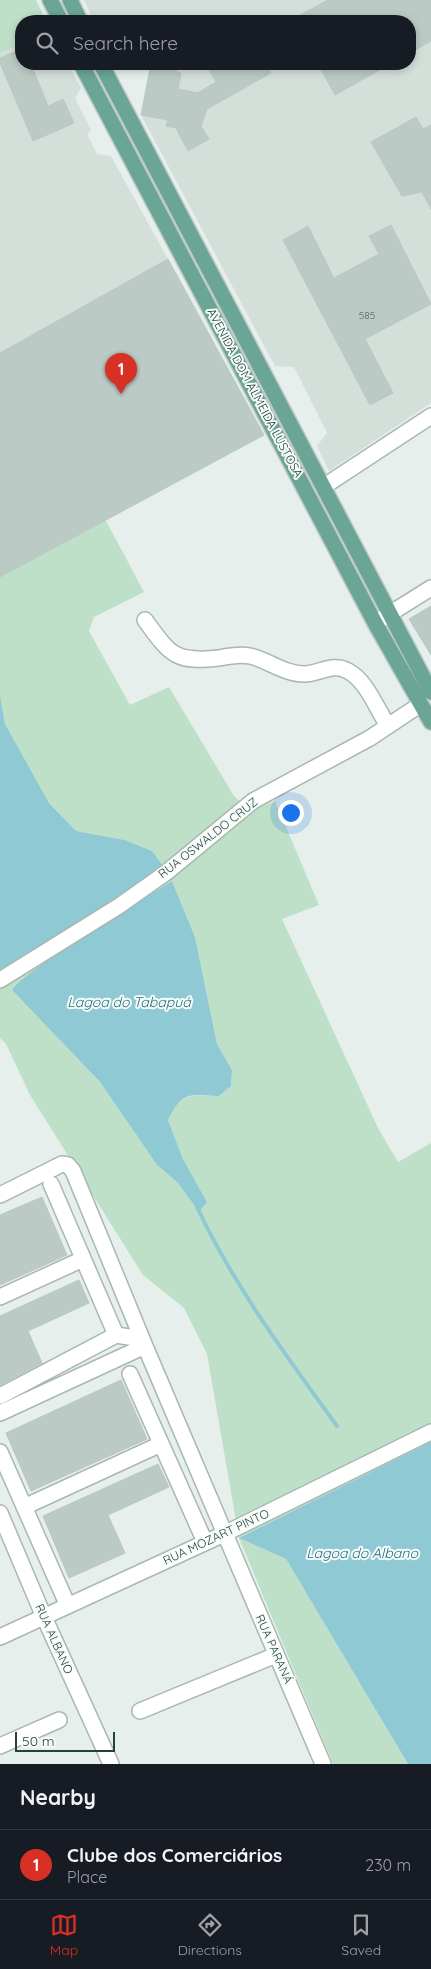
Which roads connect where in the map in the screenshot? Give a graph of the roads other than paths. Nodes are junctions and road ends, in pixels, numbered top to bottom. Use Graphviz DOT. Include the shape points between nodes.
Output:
graph roads {
  1 [pos="50,0"];
  2 [pos="70,0"];
  3 [pos="58,15"];
  4 [pos="77,15"];
  5 [pos="89,70"];
  6 [pos="104,70"];
  7 [pos="136,134"];
  8 [pos="122,143"];
  9 [pos="431,416"];
  10 [pos="323,487"];
  11 [pos="431,588"];
  12 [pos="389,614"];
  13 [pos="145,620"];
  14 [pos="375,623"];
  15 [pos="431,692"];
  16 [pos="421,704"];
  17 [pos="431,722"];
  18 [pos="388,726"];
  19 [pos="0,980"];
  20 [pos="51,1184"];
  21 [pos="0,1195"];
  22 [pos="83,1259"];
  23 [pos="0,1297"];
  24 [pos="116,1335"];
  25 [pos="143,1343"];
  26 [pos="130,1374"];
  27 [pos="0,1396"];
  28 [pos="0,1414"];
  29 [pos="431,1432"];
  30 [pos="161,1444"];
  31 [pos="0,1452"];
  32 [pos="24,1507"];
  33 [pos="0,1514"];
  34 [pos="224,1534"];
  35 [pos="205,1542"];
  36 [pos="68,1606"];
  37 [pos="44,1617"];
  38 [pos="0,1638"];
  39 [pos="276,1655"];
  40 [pos="140,1711"];
  41 [pos="59,1720"];
  42 [pos="0,1746"];
  43 [pos="111,1764"];
  44 [pos="323,1764"];
  1 -- 3 [label="main road"];
  2 -- 4 [label="main road"];
  5 -- 8 [label="main road, AVENIDA DOM ALMEIDA LUSTOSA"];
  6 -- 7 [label="main road, AVENIDA DOM ALMEIDA LUSTOSA"];
  7 -- 8 [label="main road"];
  7 -- 10 [label="main road, AVENIDA DOM ALMEIDA LUSTOSA"];
  8 -- 14 [label="main road, AVENIDA DOM ALMEIDA LUSTOSA"];
  9 -- 10 [label="street"];
  10 -- 12 [label="main road, AVENIDA DOM ALMEIDA LUSTOSA"];
  11 -- 12 [label="street"];
  12 -- 14 [label="street"];
  12 -- 15 [label="main road, AVENIDA DOM ALMEIDA LUSTOSA"];
  13 -- 18 [label="street" via="164,646 184,659 244,656 293,673 312,673 331,667 350,671 360,681"];
  14 -- 16 [label="main road, AVENIDA DOM ALMEIDA LUSTOSA"];
  16 -- 17 [label="main road, AVENIDA DOM ALMEIDA LUSTOSA"];
  16 -- 18 [label="street, RUA OSWALDO CRUZ"];
  18 -- 19 [label="street, RUA OSWALDO CRUZ" via="254,801 167,872 119,906"];
  20 -- 22 [label="street"];
  21 -- 25 [label="street, RUA PARANÁ" via="62,1164 68,1165"];
  22 -- 23 [label="street"];
  22 -- 24 [label="street"];
  24 -- 25 [label="street"];
  24 -- 27 [label="street"];
  25 -- 28 [label="street"];
  25 -- 34 [label="street, RUA PARANÁ"];
  26 -- 30 [label="street"];
  29 -- 34 [label="street, RUA MOZART PINTO"];
  30 -- 32 [label="street"];
  30 -- 35 [label="street"];
  31 -- 32 [label="street"];
  32 -- 36 [label="street"];
  33 -- 37 [label="street, RUA ALBANO"];
  34 -- 35 [label="street, RUA MOZART PINTO"];
  34 -- 39 [label="street, RUA PARANÁ"];
  35 -- 36 [label="street, RUA MOZART PINTO"];
  36 -- 37 [label="street, RUA MOZART PINTO"];
  37 -- 38 [label="street, RUA MOZART PINTO"];
  37 -- 43 [label="street, RUA ALBANO"];
  39 -- 40 [label="street"];
  39 -- 44 [label="street, RUA PARANÁ"];
  41 -- 42 [label="street"];
}
